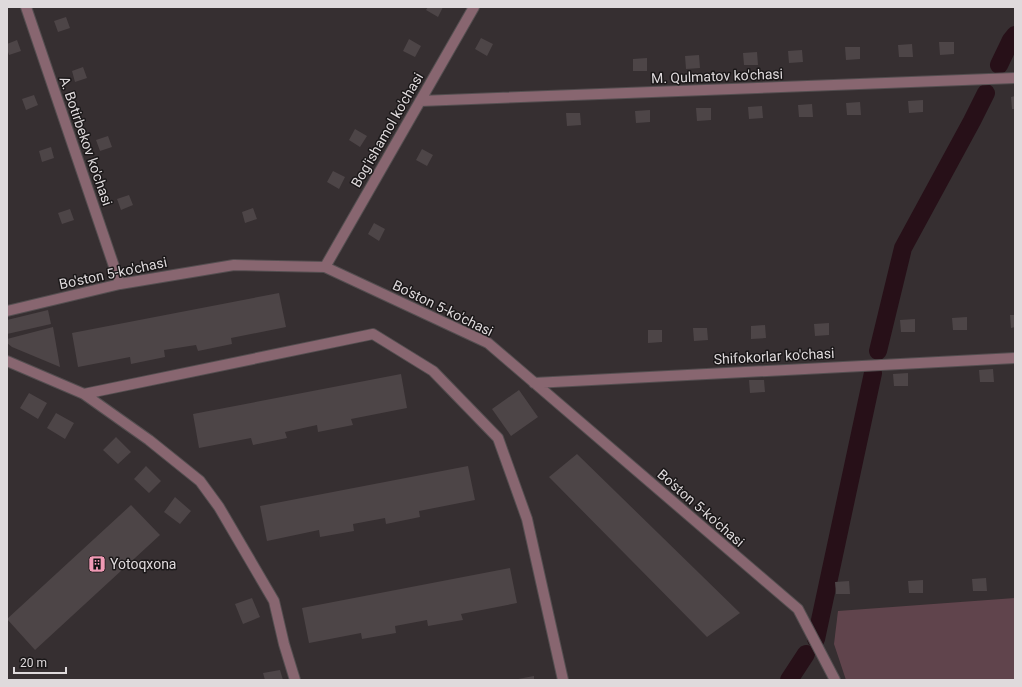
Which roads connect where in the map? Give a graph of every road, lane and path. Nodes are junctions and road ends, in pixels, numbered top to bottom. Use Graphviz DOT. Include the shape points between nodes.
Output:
graph roads {
  1 [pos="26,7"];
  2 [pos="474,7"];
  3 [pos="1015,78"];
  4 [pos="420,101"];
  5 [pos="325,267"];
  6 [pos="120,284"];
  7 [pos="7,311"];
  8 [pos="1015,358"];
  9 [pos="7,361"];
  10 [pos="534,383"];
  11 [pos="84,394"];
  12 [pos="295,680"];
  13 [pos="564,680"];
  14 [pos="835,680"];
  1 -- 6 [label="street, A. Botirbekov ko'chasi"];
  2 -- 4 [label="street, Bog'ishamol ko'chasi"];
  3 -- 4 [label="street, M. Qulmatov ko'chasi"];
  4 -- 5 [label="street, Bog'ishamol ko'chasi"];
  5 -- 6 [label="street, Bo'ston 5-ko'chasi" via="234,265"];
  5 -- 10 [label="street, Bo'ston 5-ko'chasi" via="488,343"];
  6 -- 7 [label="street, Bo'ston 5-ko'chasi"];
  8 -- 10 [label="street, Shifokorlar ko'chasi"];
  9 -- 11 [label="street"];
  10 -- 14 [label="street, Bo'ston 5-ko'chasi" via="798,609"];
  11 -- 12 [label="street" via="200,481 274,601"];
  11 -- 13 [label="street" via="373,334 433,371 498,438 527,519"];
}
